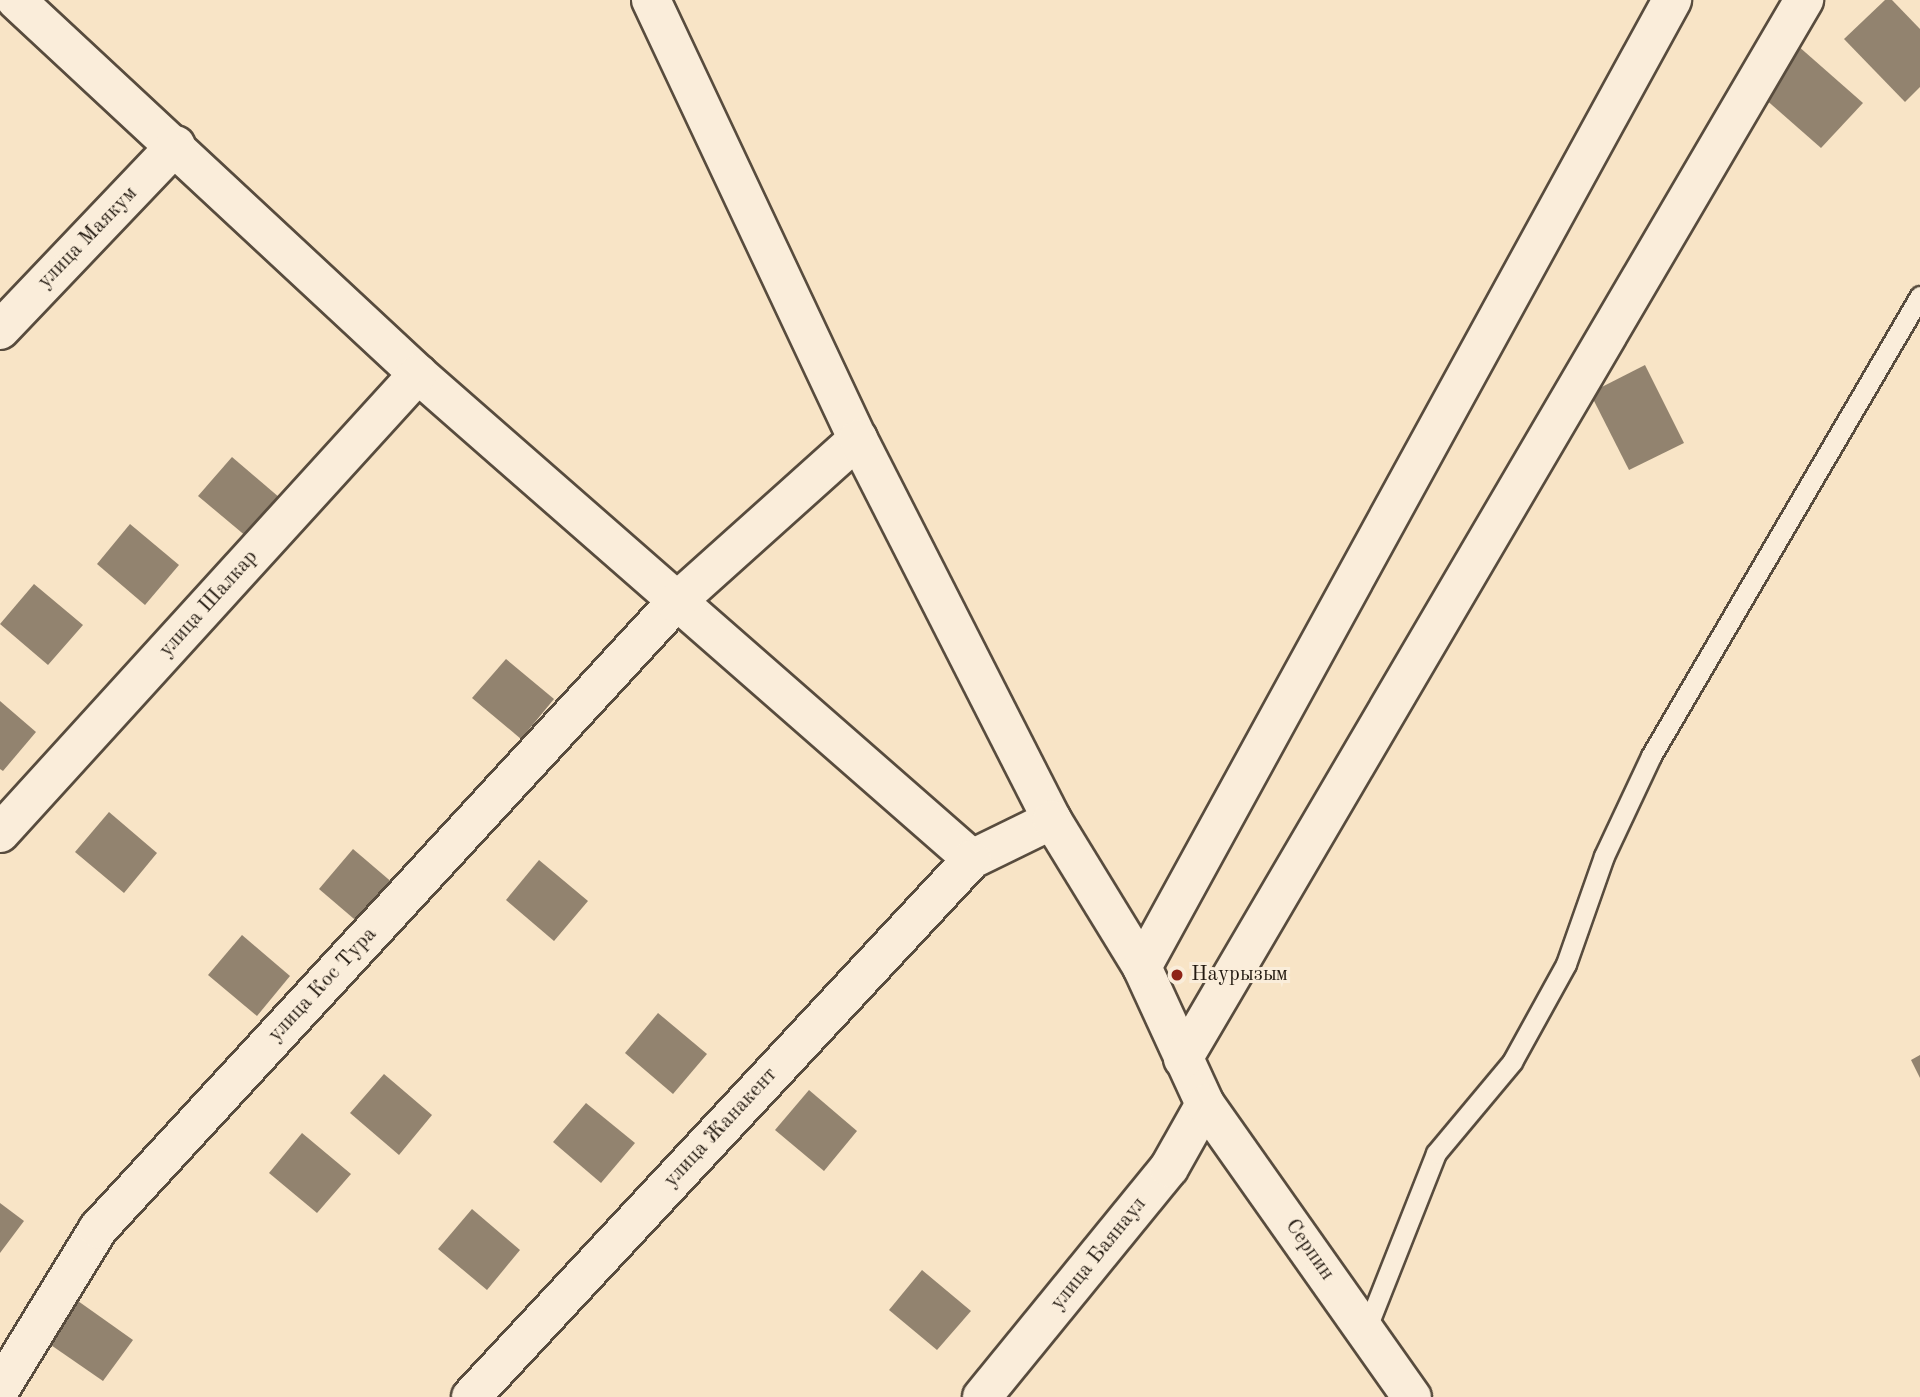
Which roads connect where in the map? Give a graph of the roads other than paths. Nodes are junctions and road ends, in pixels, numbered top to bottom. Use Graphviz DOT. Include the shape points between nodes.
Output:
graph roads {
  1 [pos="16,0"];
  2 [pos="652,0"];
  3 [pos="1672,0"];
  4 [pos="1804,0"];
  5 [pos="176,145"];
  6 [pos="1920,296"];
  7 [pos="0,330"];
  8 [pos="418,374"];
  9 [pos="858,439"];
  10 [pos="676,603"];
  11 [pos="1052,820"];
  12 [pos="0,833"];
  13 [pos="972,859"];
  14 [pos="1142,967"];
  15 [pos="1183,1059"];
  16 [pos="1205,1104"];
  17 [pos="1366,1330"];
  18 [pos="0,1388"];
  19 [pos="471,1397"];
  20 [pos="982,1397"];
  21 [pos="1412,1397"];
  1 -- 5 [label="street"];
  2 -- 9 [label="street, Серпин"];
  3 -- 14 [label="street"];
  4 -- 15 [label="street"];
  5 -- 7 [label="street, улица Маякум"];
  5 -- 8 [label="street"];
  6 -- 17 [label="lane" via="1651,757 1604,856 1566,964 1512,1062 1436,1153"];
  8 -- 10 [label="street"];
  8 -- 12 [label="street, улица Шалкар"];
  9 -- 10 [label="street, улица Кос Тура"];
  9 -- 11 [label="street, Серпин"];
  10 -- 13 [label="street"];
  10 -- 18 [label="street, улица Кос Тура" via="98,1229"];
  11 -- 13 [label="street"];
  11 -- 14 [label="street, Серпин"];
  13 -- 19 [label="street, улица Жанакент"];
  14 -- 15 [label="street, Серпин"];
  15 -- 16 [label="street, Серпин"];
  16 -- 17 [label="street, Серпин"];
  16 -- 20 [label="street, улица Баянаул" via="1169,1168"];
  17 -- 21 [label="street, Серпин"];
}
